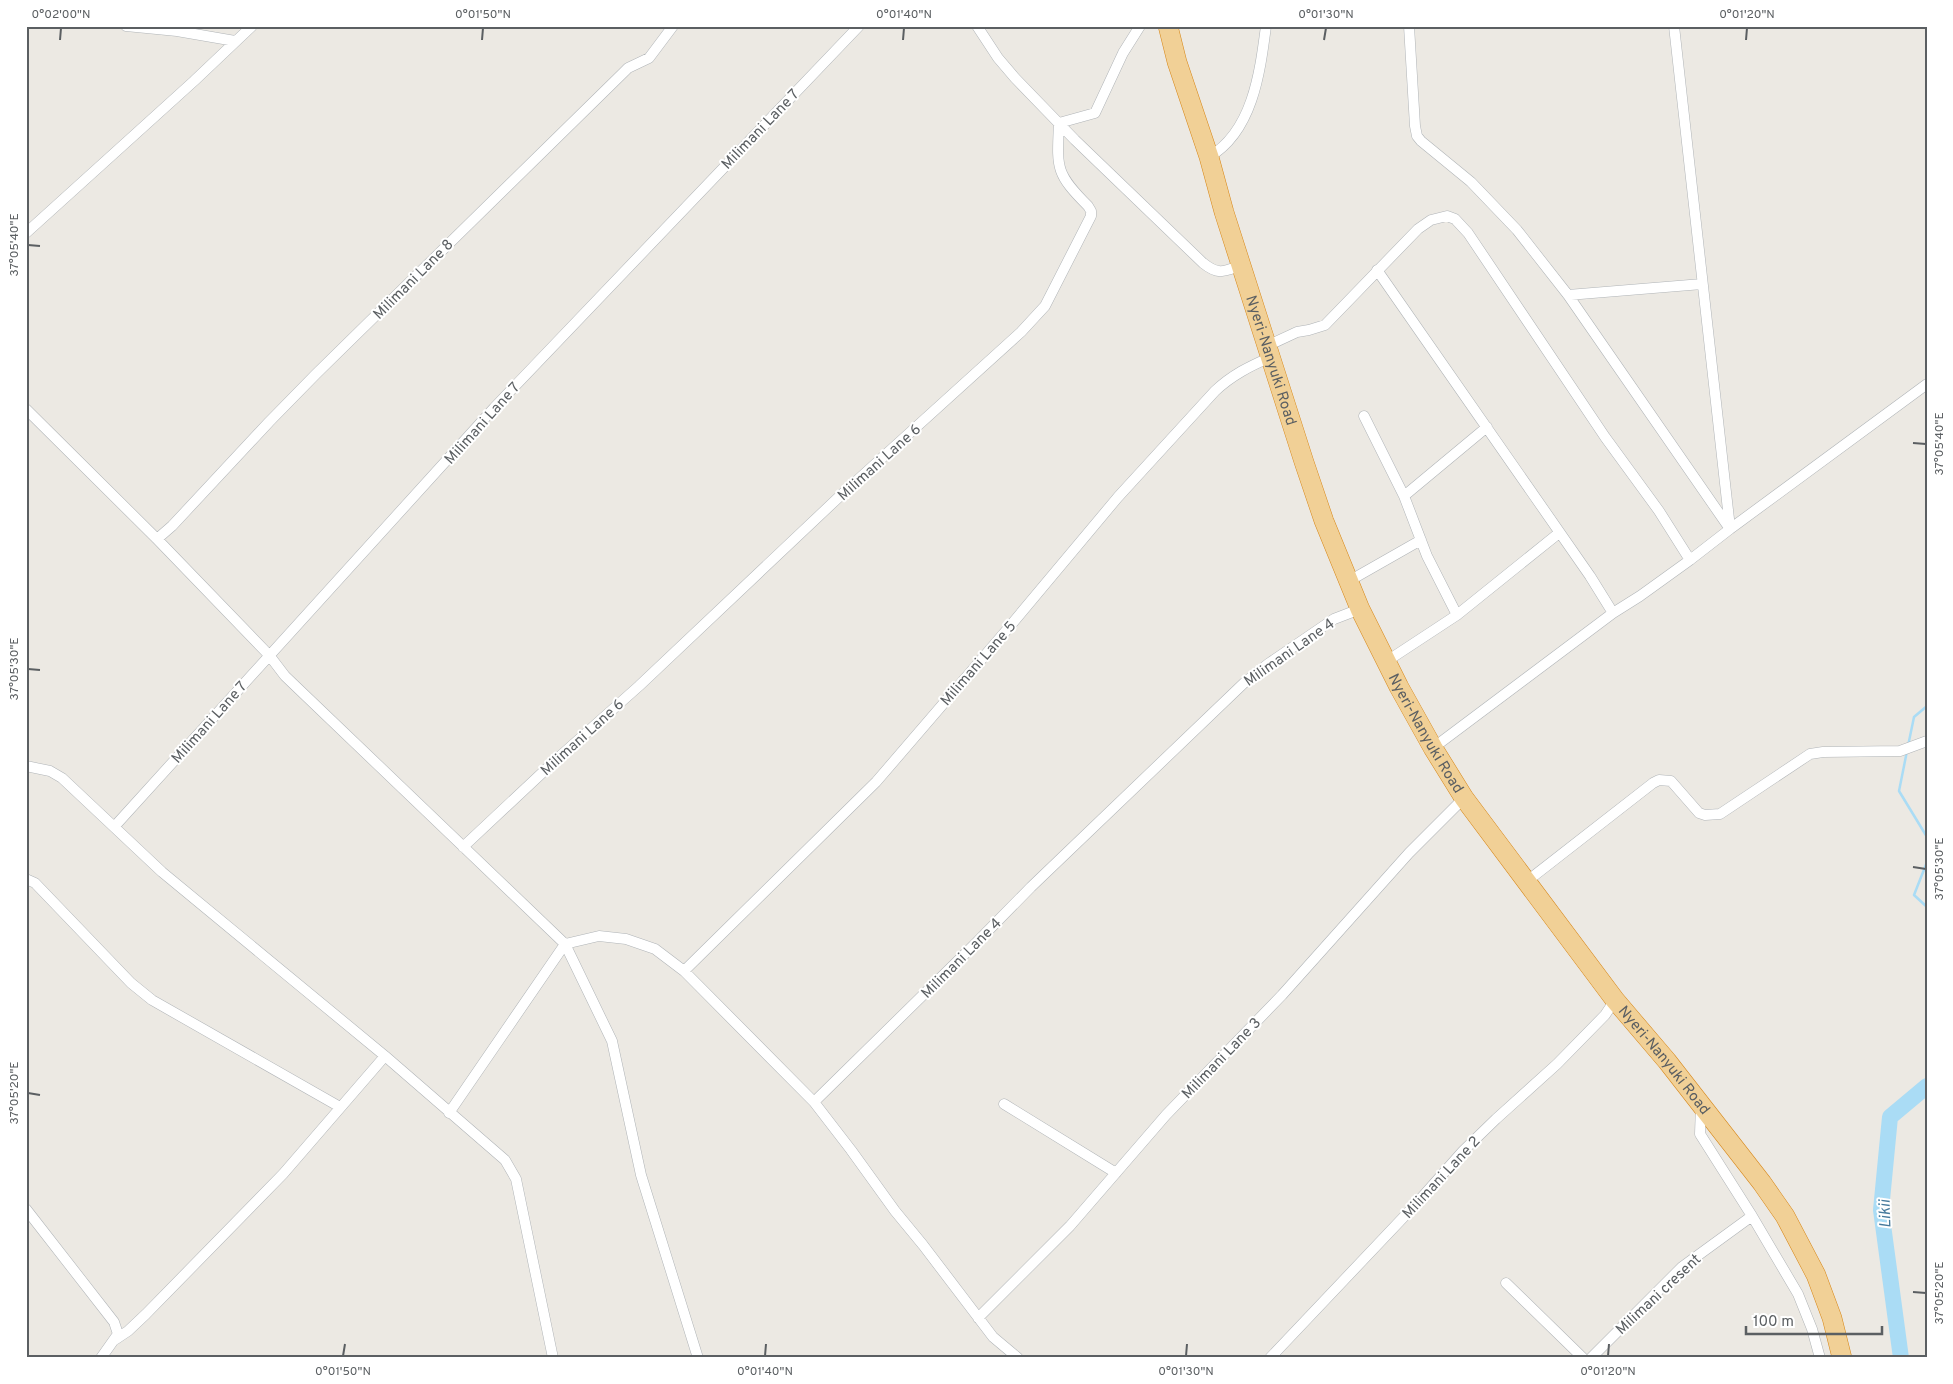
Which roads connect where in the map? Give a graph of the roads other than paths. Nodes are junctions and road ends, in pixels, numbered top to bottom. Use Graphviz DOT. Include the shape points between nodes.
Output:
graph roads {
  1 [pos="126,26"];
  2 [pos="252,26"];
  3 [pos="673,26"];
  4 [pos="858,26"];
  5 [pos="977,26"];
  6 [pos="1140,26"];
  7 [pos="1168,26"];
  8 [pos="1266,26"];
  9 [pos="1409,26"];
  10 [pos="1674,26"];
  11 [pos="235,41"];
  12 [pos="1059,123"];
  13 [pos="1210,157"];
  14 [pos="26,233"];
  15 [pos="1242,265"];
  16 [pos="1377,270"];
  17 [pos="1702,284"];
  18 [pos="1568,295"];
  19 [pos="1269,351"];
  20 [pos="1927,384"];
  21 [pos="26,409"];
  22 [pos="1364,416"];
  23 [pos="1487,427"];
  24 [pos="1404,496"];
  25 [pos="1730,529"];
  26 [pos="1559,533"];
  27 [pos="157,540"];
  28 [pos="1421,540"];
  29 [pos="1690,560"];
  30 [pos="1349,581"];
  31 [pos="1360,609"];
  32 [pos="1613,613"];
  33 [pos="1457,615"];
  34 [pos="269,655"];
  35 [pos="1387,661"];
  36 [pos="1927,741"];
  37 [pos="1433,748"];
  38 [pos="26,766"];
  39 [pos="1464,798"];
  40 [pos="114,827"];
  41 [pos="463,846"];
  42 [pos="26,879"];
  43 [pos="1526,882"];
  44 [pos="565,944"];
  45 [pos="684,971"];
  46 [pos="1615,1000"];
  47 [pos="385,1056"];
  48 [pos="814,1102"];
  49 [pos="1004,1104"];
  50 [pos="1701,1105"];
  51 [pos="340,1107"];
  52 [pos="448,1113"];
  53 [pos="1116,1173"];
  54 [pos="26,1209"];
  55 [pos="1752,1216"];
  56 [pos="1506,1283"];
  57 [pos="978,1318"];
  58 [pos="116,1339"];
  59 [pos="102,1358"];
  60 [pos="553,1358"];
  61 [pos="698,1358"];
  62 [pos="1018,1358"];
  63 [pos="1270,1358"];
  64 [pos="1583,1358"];
  65 [pos="1591,1358"];
  66 [pos="1820,1358"];
  67 [pos="1842,1358"];
  1 -- 11 [label="street"];
  2 -- 11 [label="street"];
  3 -- 27 [label="street, Milimani Lane 8" via="649,58 628,68 303,388"];
  4 -- 34 [label="street, Milimani Lane 7" via="494,408"];
  5 -- 12 [label="street" via="1007,68"];
  6 -- 12 [label="street" via="1123,53 1096,113"];
  7 -- 13 [label="highway, Nyeri-Nanyuki Road"];
  8 -- 13 [label="street" via="1258,80 1243,120 1225,147"];
  9 -- 18 [label="street" via="1417,136 1471,182 1517,230"];
  10 -- 17 [label="street"];
  11 -- 14 [label="street"];
  12 -- 15 [label="street" via="1209,268 1223,272"];
  12 -- 41 [label="street, Milimani Lane 6" via="1061,175 1088,206 1091,216 1039,312 1002,350"];
  13 -- 15 [label="highway, Nyeri-Nanyuki Road"];
  15 -- 19 [label="highway, Nyeri-Nanyuki Road"];
  16 -- 19 [label="street, Milimani Lane 5" via="1325,324 1296,332"];
  16 -- 23 [label="street"];
  16 -- 29 [label="street, Milimani Lane 5" via="1431,220 1447,216 1455,219 1468,233 1604,438 1659,511"];
  17 -- 18 [label="street"];
  17 -- 25 [label="street"];
  18 -- 25 [label="street"];
  19 -- 30 [label="highway, Nyeri-Nanyuki Road" via="1324,521"];
  19 -- 45 [label="street, Milimani Lane 5" via="1215,390 1118,497 876,782"];
  20 -- 25 [label="street"];
  21 -- 27 [label="street"];
  22 -- 24 [label="street"];
  23 -- 24 [label="street"];
  23 -- 26 [label="street"];
  24 -- 28 [label="street"];
  25 -- 29 [label="street"];
  26 -- 32 [label="street"];
  26 -- 33 [label="street"];
  27 -- 34 [label="street"];
  28 -- 30 [label="street"];
  28 -- 33 [label="street"];
  29 -- 32 [label="street"];
  30 -- 31 [label="highway, Nyeri-Nanyuki Road"];
  31 -- 35 [label="highway, Nyeri-Nanyuki Road"];
  31 -- 48 [label="street, Milimani Lane 4" via="1334,619 1244,683 1030,887"];
  32 -- 37 [label="street"];
  33 -- 35 [label="street"];
  34 -- 40 [label="street, Milimani Lane 7"];
  34 -- 41 [label="street" via="297,688"];
  35 -- 37 [label="highway, Nyeri-Nanyuki Road"];
  36 -- 43 [label="street" via="1900,751 1810,754 1714,815 1699,813 1670,781 1659,780 1634,796"];
  37 -- 39 [label="highway, Nyeri-Nanyuki Road"];
  38 -- 40 [label="street" via="50,771 62,778"];
  39 -- 43 [label="highway, Nyeri-Nanyuki Road"];
  39 -- 53 [label="street, Milimani Lane 3" via="1409,853"];
  40 -- 47 [label="street" via="162,872"];
  41 -- 44 [label="street"];
  42 -- 51 [label="street" via="35,884 131,983 152,1000"];
  43 -- 46 [label="highway, Nyeri-Nanyuki Road"];
  44 -- 45 [label="street" via="599,936 626,939 655,949"];
  44 -- 52 [label="street"];
  44 -- 61 [label="street" via="612,1041 641,1175"];
  45 -- 48 [label="street"];
  46 -- 50 [label="highway, Nyeri-Nanyuki Road"];
  46 -- 63 [label="street, Milimani Lane 2" via="1605,1015 1556,1064 1463,1151"];
  47 -- 51 [label="street"];
  47 -- 52 [label="street"];
  48 -- 57 [label="street"];
  49 -- 53 [label="street"];
  50 -- 55 [label="street" via="1700,1134"];
  50 -- 67 [label="highway, Nyeri-Nanyuki Road" via="1785,1216 1816,1274"];
  51 -- 58 [label="street" via="283,1174 128,1332"];
  52 -- 60 [label="street" via="505,1160 513,1172"];
  53 -- 57 [label="street, Milimani Lane 3" via="1070,1226"];
  54 -- 58 [label="street" via="108,1313 118,1334"];
  55 -- 65 [label="street, Milimani cresent" via="1682,1267"];
  55 -- 66 [label="street" via="1798,1294"];
  56 -- 64 [label="street"];
  57 -- 62 [label="street"];
  58 -- 59 [label="street"];
}
